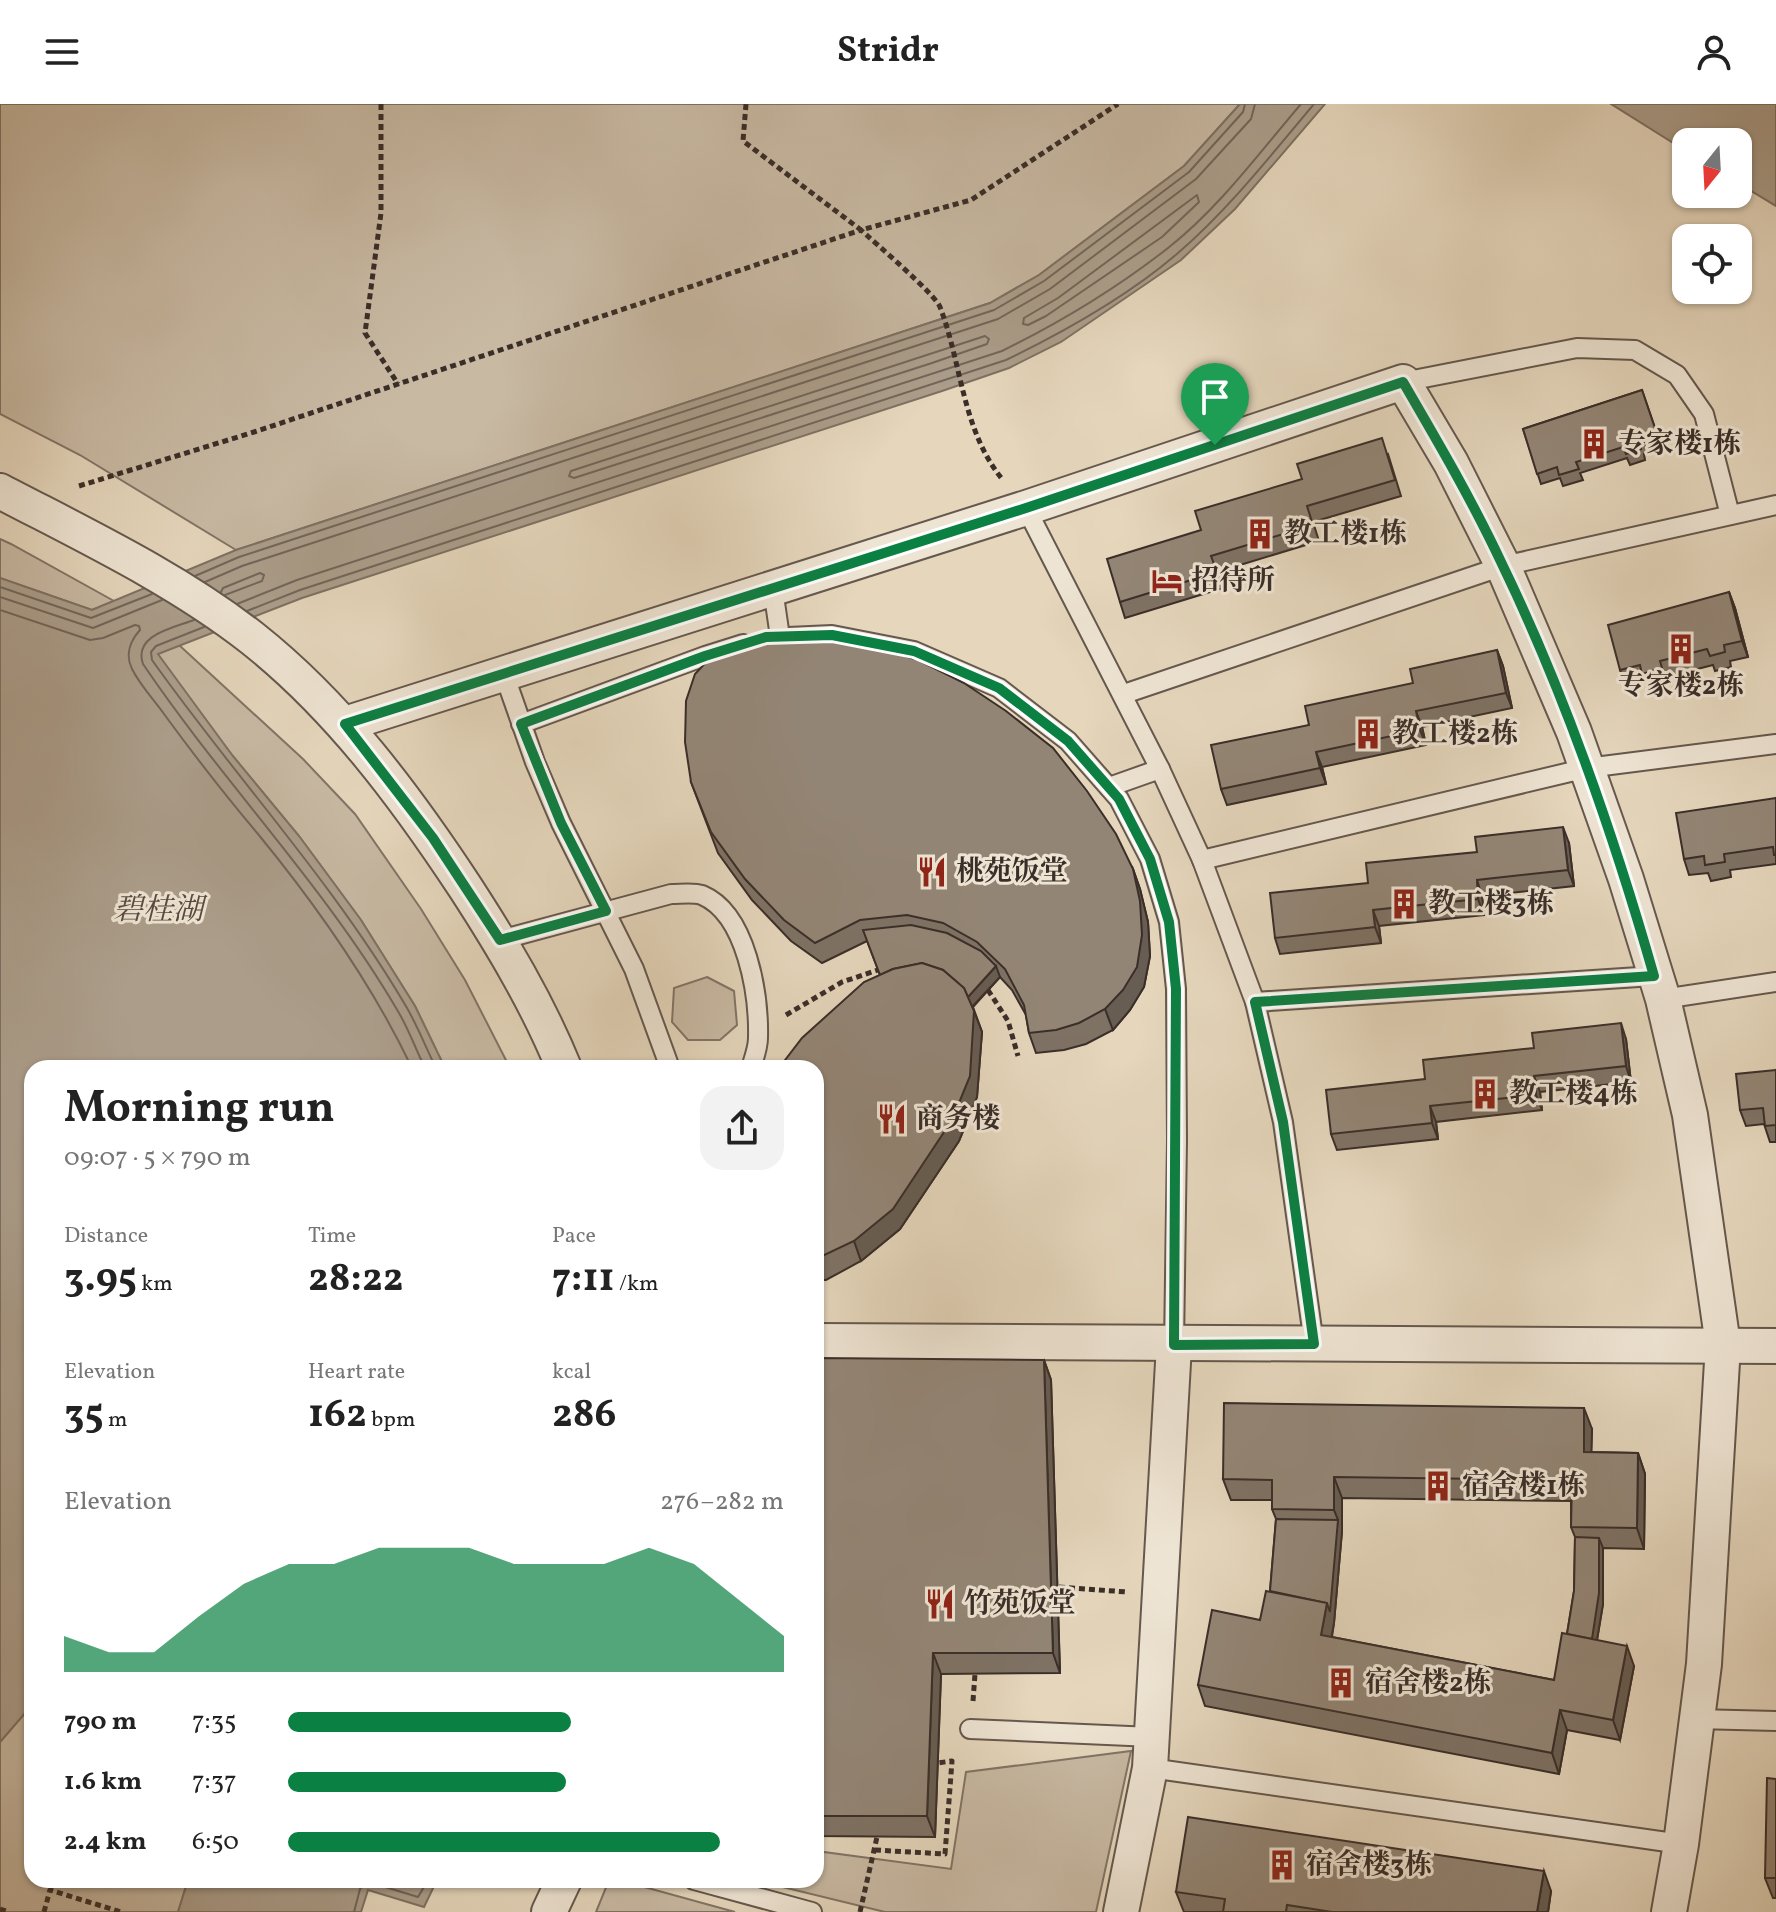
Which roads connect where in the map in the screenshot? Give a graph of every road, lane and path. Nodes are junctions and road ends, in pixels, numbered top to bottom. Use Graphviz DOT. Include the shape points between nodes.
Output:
graph roads {
  1 [pos="381,104"];
  2 [pos="746,104"];
  3 [pos="1118,104"];
  4 [pos="861,230"];
  5 [pos="1403,382"];
  6 [pos="398,384"];
  7 [pos="79,486"];
  8 [pos="0,491"];
  9 [pos="1776,505"];
  10 [pos="1026,508"];
  11 [pos="1730,515"];
  12 [pos="1503,566"];
  13 [pos="773,589"];
  14 [pos="780,637"];
  15 [pos="504,674"];
  16 [pos="1124,694"];
  17 [pos="345,724"];
  18 [pos="521,724"];
  19 [pos="1776,744"];
  20 [pos="1587,768"];
  21 [pos="1160,769"];
  22 [pos="1109,787"];
  23 [pos="1202,860"];
  24 [pos="606,911"];
  25 [pos="500,940"];
  26 [pos="878,970"];
  27 [pos="1776,982"];
  28 [pos="1659,987"];
  29 [pos="988,990"];
  30 [pos="1255,1002"];
  31 [pos="758,1041"];
  32 [pos="1018,1056"];
  33 [pos="560,1060"];
  34 [pos="667,1060"];
  35 [pos="753,1060"];
  36 [pos="824,1341"];
  37 [pos="1314,1344"];
  38 [pos="1174,1345"];
  39 [pos="1723,1345"];
  40 [pos="1776,1346"];
  41 [pos="1059,1587"];
  42 [pos="1160,1594"];
  43 [pos="1696,1719"];
  44 [pos="1776,1721"];
  45 [pos="970,1729"];
  46 [pos="1151,1752"];
  47 [pos="937,1763"];
  48 [pos="877,1837"];
  49 [pos="1681,1844"];
  50 [pos="875,1850"];
  51 [pos="560,1888"];
  52 [pos="724,1888"];
  53 [pos="0,1909"];
  54 [pos="9,1912"];
  55 [pos="44,1912"];
  56 [pos="121,1912"];
  57 [pos="549,1912"];
  58 [pos="812,1912"];
  59 [pos="860,1912"];
  60 [pos="1121,1912"];
  61 [pos="1669,1912"];
  1 -- 6 [label="path" via="381,213 365,333"];
  2 -- 4 [label="path" via="743,141"];
  3 -- 4 [label="path" via="971,200"];
  4 -- 6 [label="path"];
  4 -- 10 [label="path" via="939,304 964,399 988,462"];
  5 -- 10 [label="street"];
  5 -- 11 [label="lane" via="1577,348 1635,350 1677,375 1704,414"];
  5 -- 12 [label="street"];
  6 -- 7 [label="path"];
  8 -- 17 [label="street" via="149,569 252,638"];
  9 -- 11 [label="lane"];
  10 -- 13 [label="street"];
  10 -- 16 [label="lane"];
  11 -- 12 [label="lane"];
  12 -- 16 [label="lane"];
  12 -- 20 [label="street"];
  13 -- 14 [label="lane"];
  13 -- 15 [label="street"];
  14 -- 18 [label="lane" via="705,656"];
  14 -- 22 [label="lane" via="832,635 914,651 999,688 1068,741"];
  15 -- 17 [label="street"];
  15 -- 18 [label="lane"];
  16 -- 21 [label="lane"];
  17 -- 25 [label="street" via="433,838"];
  18 -- 24 [label="lane" via="561,823"];
  19 -- 20 [label="lane"];
  20 -- 23 [label="lane"];
  20 -- 28 [label="street"];
  21 -- 22 [label="lane"];
  21 -- 23 [label="lane"];
  22 -- 38 [label="lane" via="1150,859 1169,922 1176,989"];
  23 -- 30 [label="lane"];
  24 -- 25 [label="lane"];
  24 -- 31 [label="lane" via="671,894 699,894 718,905 744,944 756,989"];
  24 -- 34 [label="lane"];
  25 -- 33 [label="street"];
  26 -- 31 [label="path" via="842,982 793,1009"];
  27 -- 28 [label="lane"];
  28 -- 30 [label="lane"];
  28 -- 39 [label="street" via="1690,1115"];
  29 -- 32 [label="path" via="1008,1021"];
  30 -- 37 [label="lane" via="1283,1122"];
  31 -- 35 [label="lane"];
  36 -- 38 [label="street"];
  37 -- 38 [label="street"];
  37 -- 39 [label="street"];
  38 -- 42 [label="street"];
  39 -- 40 [label="street"];
  39 -- 43 [label="street" via="1704,1664"];
  41 -- 42 [label="path"];
  42 -- 46 [label="street"];
  43 -- 44 [label="lane"];
  43 -- 49 [label="street"];
  45 -- 46 [label="lane"];
  46 -- 49 [label="lane"];
  46 -- 60 [label="street"];
  47 -- 50 [label="path" via="952,1761 945,1854"];
  48 -- 50 [label="path"];
  49 -- 61 [label="street"];
  50 -- 59 [label="path"];
  51 -- 57 [label="street"];
  52 -- 58 [label="lane"];
  53 -- 54 [label="path"];
  55 -- 56 [label="path" via="50,1890"];
}
